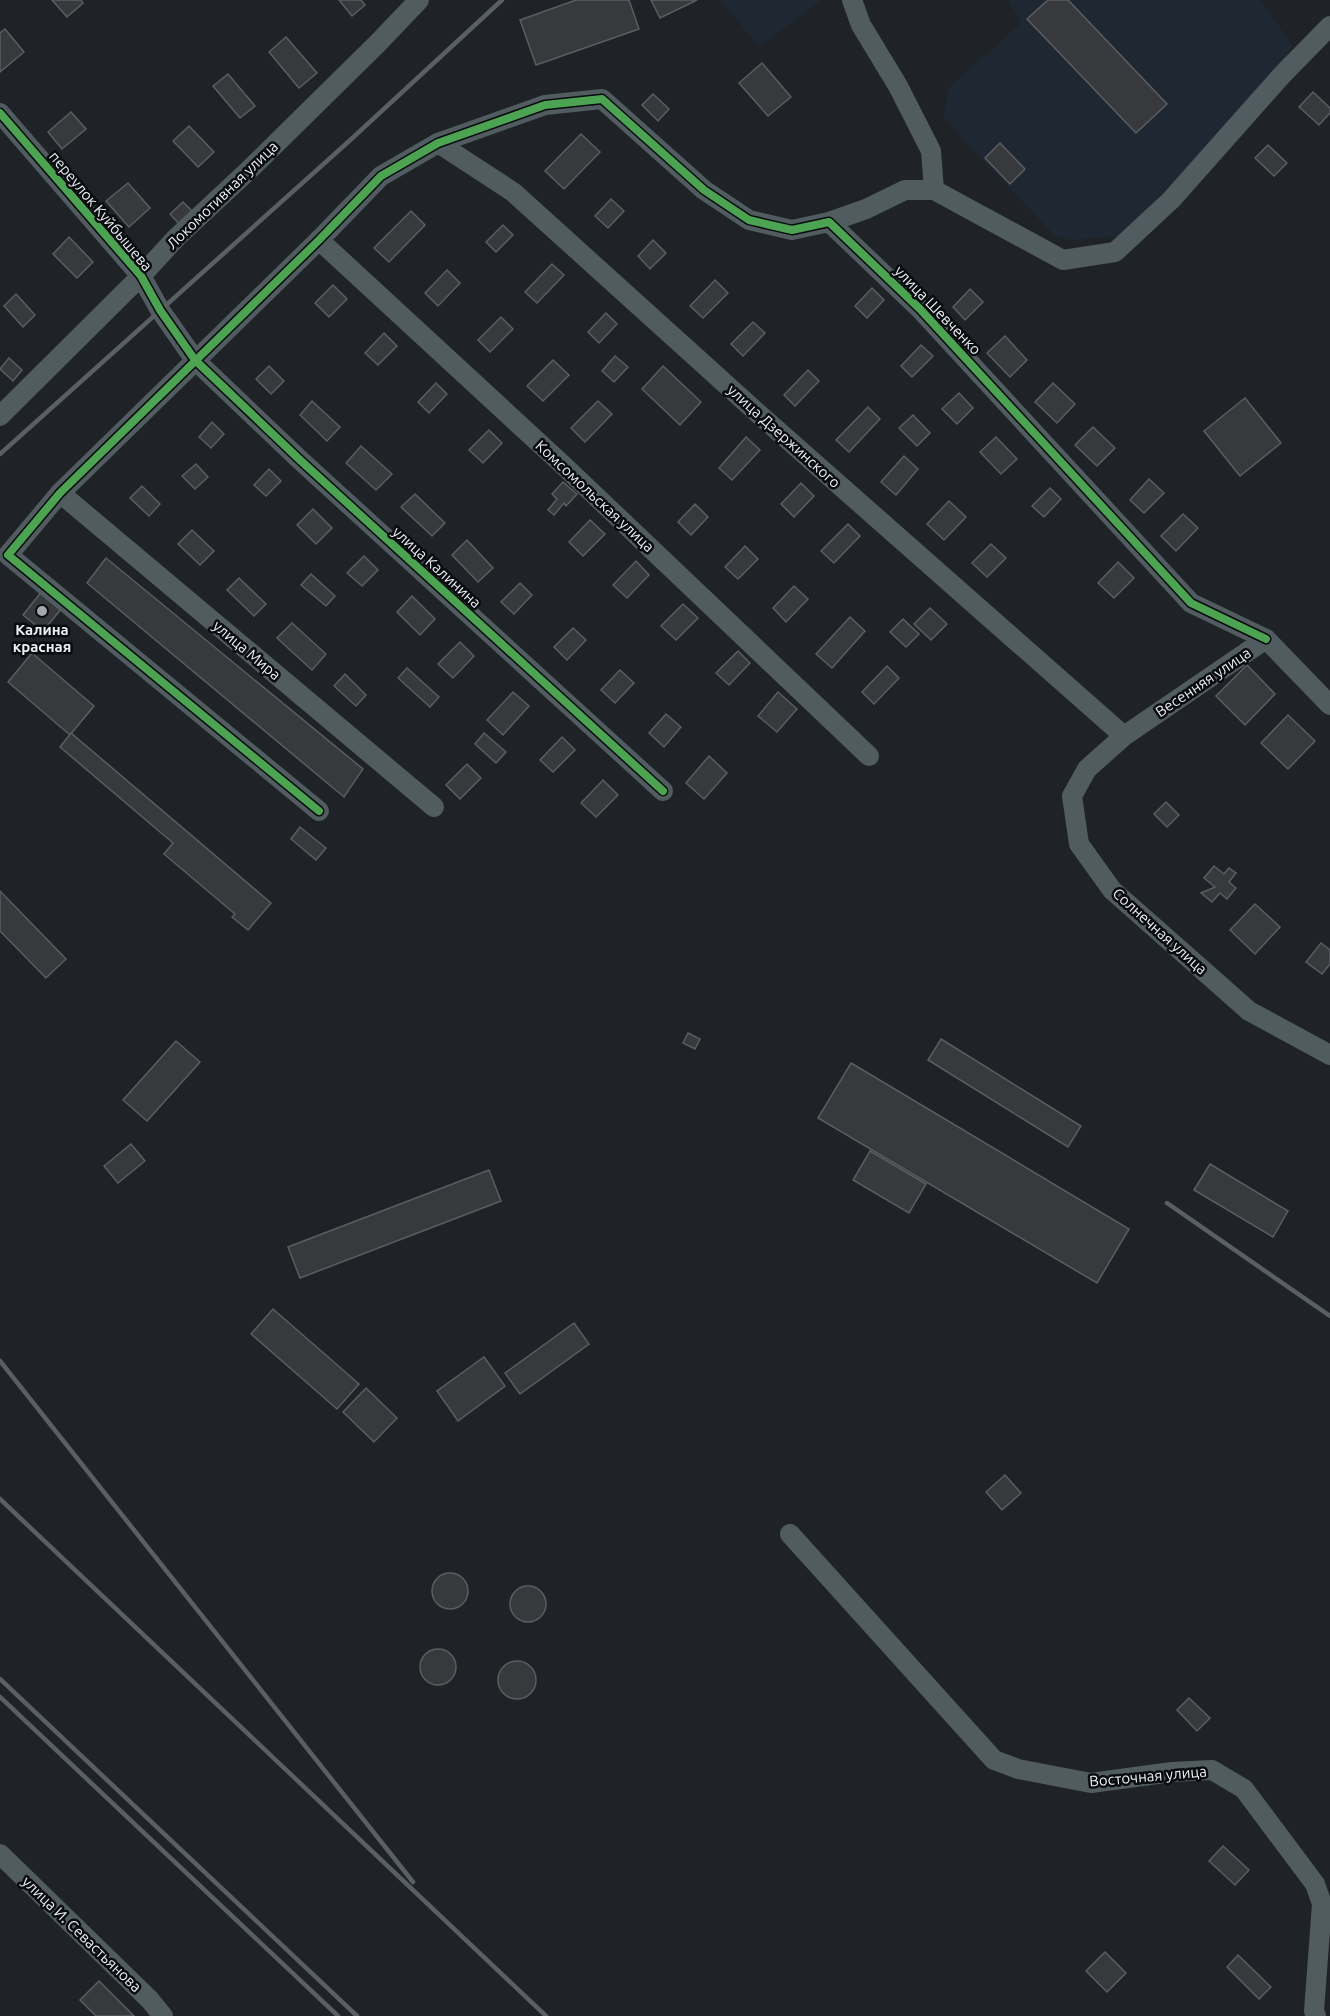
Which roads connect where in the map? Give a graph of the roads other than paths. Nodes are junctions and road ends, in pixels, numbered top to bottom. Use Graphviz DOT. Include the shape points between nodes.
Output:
graph roads {
  1 [pos="852,0"];
  2 [pos="410,3"];
  3 [pos="1330,26"];
  4 [pos="0,113"];
  5 [pos="438,143"];
  6 [pos="934,190"];
  7 [pos="830,222"];
  8 [pos="319,240"];
  9 [pos="141,276"];
  10 [pos="195,360"];
  11 [pos="0,416"];
  12 [pos="60,494"];
  13 [pos="1266,639"];
  14 [pos="1330,705"];
  15 [pos="1124,736"];
  16 [pos="869,756"];
  17 [pos="663,791"];
  18 [pos="434,807"];
  19 [pos="319,811"];
  20 [pos="1330,1054"];
  21 [pos="790,1534"];
  22 [pos="0,1854"];
  23 [pos="162,2016"];
  24 [pos="1316,2016"];
  1 -- 6 [label="street" via="861,25 931,151"];
  2 -- 9 [label="street, Локомотивная улица" via="378,45"];
  3 -- 6 [label="street" via="1171,200 1115,252 1063,260"];
  4 -- 9 [label="street, переулок Куйбышева"];
  5 -- 7 [label="street" via="545,105 602,99 704,190 748,220 792,230"];
  5 -- 8 [label="street" via="381,176"];
  5 -- 15 [label="street, улица Дзержинского" via="513,192 761,417"];
  6 -- 7 [label="street" via="905,190"];
  7 -- 13 [label="street, улица Шевченко" via="921,309 1191,603"];
  8 -- 10 [label="street"];
  8 -- 16 [label="street, Комсомольская улица"];
  9 -- 10 [label="street, переулок Куйбышева"];
  9 -- 11 [label="street, Локомотивная улица"];
  10 -- 12 [label="street"];
  10 -- 17 [label="street, улица Калинина"];
  12 -- 18 [label="street, улица Мира"];
  12 -- 19 [label="street" via="8,555"];
  13 -- 14 [label="street, Весенняя улица"];
  13 -- 15 [label="street, Весенняя улица"];
  15 -- 20 [label="street, Солнечная улица" via="1087,769 1072,795 1079,844 1112,890 1249,1011"];
  21 -- 24 [label="street, Восточная улица" via="994,1760 1018,1769 1091,1783 1212,1770 1244,1789 1315,1884 1322,1904"];
  22 -- 23 [label="street, улица И. Севастьянова"];
}
